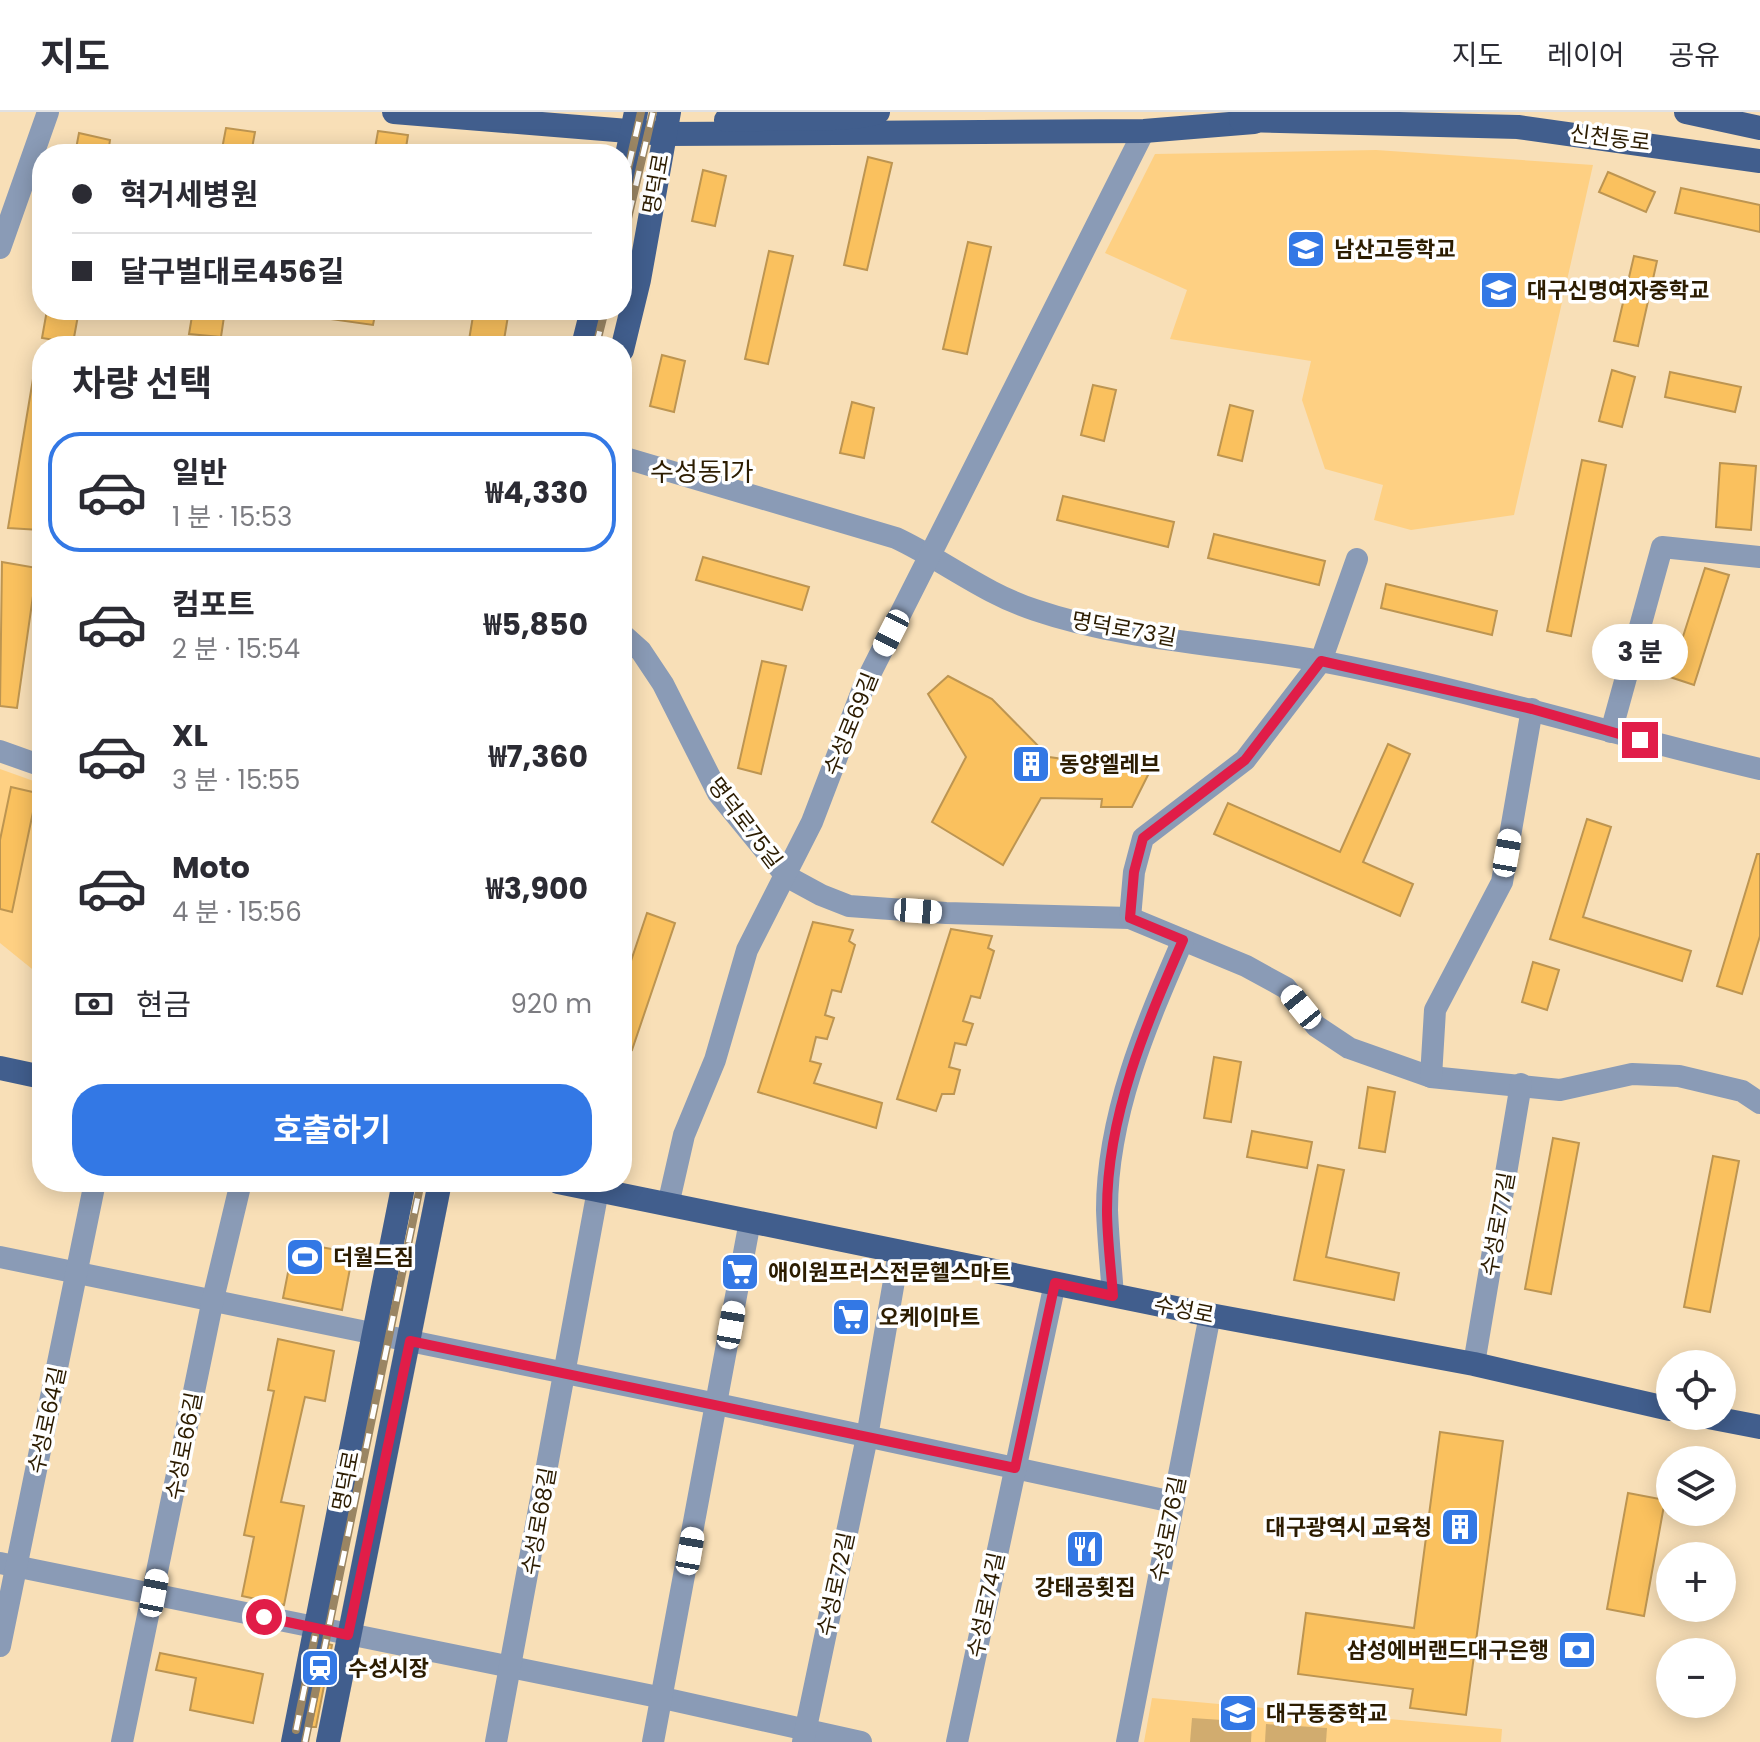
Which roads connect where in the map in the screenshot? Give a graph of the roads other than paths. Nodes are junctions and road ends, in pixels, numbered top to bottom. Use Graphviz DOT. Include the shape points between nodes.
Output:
graph roads {
  1 [pos="48,112"];
  2 [pos="394,112"];
  3 [pos="584,112"];
  4 [pos="878,112"];
  5 [pos="1172,112"];
  6 [pos="1527,112"];
  7 [pos="1686,112"];
  8 [pos="634,119"];
  9 [pos="667,122"];
  10 [pos="1254,122"];
  11 [pos="1760,128"];
  12 [pos="1144,131"];
  13 [pos="1621,139"];
  14 [pos="37,144"];
  15 [pos="629,144"];
  16 [pos="32,157"];
  17 [pos="1760,161"];
  18 [pos="0,248"];
  19 [pos="632,309"];
  20 [pos="632,460"];
  21 [pos="931,554"];
  22 [pos="1760,557"];
  23 [pos="1357,559"];
  24 [pos="632,643"];
  25 [pos="1321,661"];
  26 [pos="1532,709"];
  27 [pos="1611,732"];
  28 [pos="0,751"];
  29 [pos="32,762"];
  30 [pos="1760,769"];
  31 [pos="786,876"];
  32 [pos="1130,918"];
  33 [pos="1183,940"];
  34 [pos="0,1068"];
  35 [pos="32,1075"];
  36 [pos="1431,1077"];
  37 [pos="1521,1084"];
  38 [pos="1760,1103"];
  39 [pos="93,1192"];
  40 [pos="239,1192"];
  41 [pos="402,1192"];
  42 [pos="438,1192"];
  43 [pos="598,1192"];
  44 [pos="607,1192"];
  45 [pos="668,1205"];
  46 [pos="750,1221"];
  47 [pos="899,1252"];
  48 [pos="0,1257"];
  49 [pos="77,1274"];
  50 [pos="1055,1283"];
  51 [pos="1113,1296"];
  52 [pos="213,1299"];
  53 [pos="1210,1315"];
  54 [pos="374,1333"];
  55 [pos="410,1341"];
  56 [pos="1474,1364"];
  57 [pos="565,1374"];
  58 [pos="717,1404"];
  59 [pos="1656,1406"];
  60 [pos="1736,1422"];
  61 [pos="1760,1427"];
  62 [pos="867,1437"];
  63 [pos="1015,1468"];
  64 [pos="1173,1502"];
  65 [pos="8,1564"];
  66 [pos="154,1593"];
  67 [pos="318,1629"];
  68 [pos="348,1635"];
  69 [pos="0,1646"];
  70 [pos="513,1667"];
  71 [pos="663,1698"];
  72 [pos="804,1736"];
  73 [pos="122,1742"];
  74 [pos="293,1742"];
  75 [pos="328,1742"];
  76 [pos="496,1742"];
  77 [pos="653,1742"];
  78 [pos="861,1742"];
  79 [pos="957,1742"];
  80 [pos="1127,1742"];
  1 -- 14 [label="street"];
  2 -- 8 [label="main road"];
  3 -- 8 [label="main road"];
  4 -- 9 [label="main road" via="860,117"];
  5 -- 10 [label="main road, 신천동로"];
  6 -- 13 [label="main road"];
  7 -- 11 [label="main road"];
  8 -- 9 [label="main road"];
  8 -- 15 [label="main road, 명덕로"];
  9 -- 12 [label="main road"];
  9 -- 19 [label="main road, 명덕로"];
  10 -- 12 [label="main road"];
  10 -- 13 [label="main road, 신천동로" via="1518,127"];
  12 -- 21 [label="street, 수성로69길"];
  13 -- 17 [label="main road, 신천동로"];
  16 -- 18 [label="street"];
  20 -- 21 [label="street, 명덕로73길" via="896,538"];
  21 -- 25 [label="street, 명덕로73길" via="988,590 1079,623"];
  21 -- 31 [label="street, 수성로69길" via="864,686"];
  22 -- 27 [label="street" via="1662,547"];
  23 -- 25 [label="street"];
  24 -- 31 [label="street, 명덕로75길" via="663,684 718,793"];
  25 -- 26 [label="street, 명덕로73길"];
  25 -- 32 [label="street" via="1245,760 1143,838"];
  26 -- 27 [label="street, 명덕로73길"];
  26 -- 36 [label="street" via="1502,882 1435,1010"];
  27 -- 30 [label="street, 명덕로73길"];
  28 -- 29 [label="street"];
  31 -- 32 [label="street, 명덕로75길" via="849,906"];
  31 -- 45 [label="street, 수성로69길" via="747,950 715,1060 684,1135"];
  32 -- 33 [label="street"];
  33 -- 36 [label="street" via="1286,988 1316,1026 1349,1048"];
  33 -- 51 [label="street" via="1119,1111 1107,1208"];
  34 -- 35 [label="main road"];
  36 -- 37 [label="street"];
  37 -- 38 [label="street" via="1560,1090 1632,1074 1679,1076 1742,1091"];
  37 -- 56 [label="street, 수성로77길"];
  39 -- 49 [label="street, 수성로64길"];
  40 -- 52 [label="street, 수성로66길"];
  41 -- 54 [label="main road, 명덕로"];
  42 -- 55 [label="main road, 명덕로"];
  43 -- 57 [label="street, 수성로68길"];
  44 -- 45 [label="main road, 수성로"];
  45 -- 46 [label="main road, 수성로"];
  46 -- 47 [label="main road, 수성로"];
  46 -- 58 [label="street"];
  47 -- 50 [label="main road, 수성로"];
  47 -- 62 [label="street, 수성로72길"];
  48 -- 49 [label="street"];
  49 -- 52 [label="street"];
  49 -- 65 [label="street, 수성로64길"];
  50 -- 51 [label="main road, 수성로"];
  50 -- 63 [label="street, 수성로74길"];
  51 -- 53 [label="main road, 수성로"];
  52 -- 54 [label="street"];
  52 -- 66 [label="street, 수성로66길"];
  53 -- 56 [label="main road, 수성로"];
  53 -- 64 [label="street, 수성로76길"];
  54 -- 55 [label="street"];
  54 -- 67 [label="main road, 명덕로"];
  55 -- 57 [label="street"];
  55 -- 68 [label="main road, 명덕로"];
  56 -- 59 [label="main road, 수성로"];
  57 -- 58 [label="street"];
  57 -- 70 [label="street, 수성로68길"];
  58 -- 62 [label="street"];
  58 -- 71 [label="street"];
  60 -- 61 [label="main road"];
  62 -- 63 [label="street"];
  62 -- 72 [label="street, 수성로72길"];
  63 -- 64 [label="street"];
  63 -- 79 [label="street, 수성로74길"];
  64 -- 80 [label="street, 수성로76길"];
  65 -- 66 [label="street"];
  65 -- 69 [label="street, 수성로64길"];
  66 -- 67 [label="street"];
  66 -- 73 [label="street, 수성로66길"];
  67 -- 68 [label="street"];
  67 -- 74 [label="main road, 명덕로"];
  68 -- 70 [label="street"];
  68 -- 75 [label="main road, 명덕로"];
  70 -- 71 [label="street"];
  70 -- 76 [label="street, 수성로68길"];
  71 -- 72 [label="street"];
  71 -- 77 [label="street"];
  72 -- 78 [label="street"];
}
